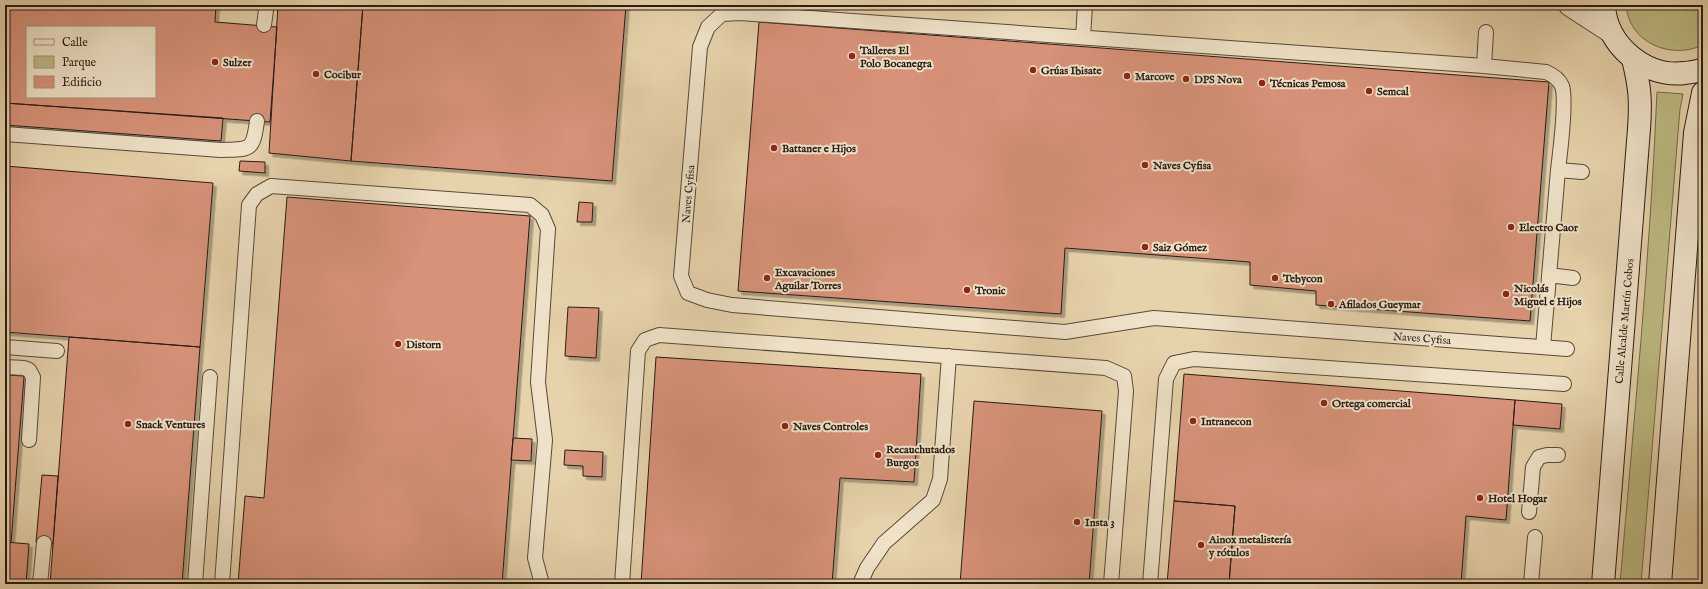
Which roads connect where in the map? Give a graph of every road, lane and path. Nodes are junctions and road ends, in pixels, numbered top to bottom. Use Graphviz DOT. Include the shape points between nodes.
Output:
graph roads {
  1 [pos="264,5"];
  2 [pos="1085,5"];
  3 [pos="1570,5"];
  4 [pos="1604,5"];
  5 [pos="822,12"];
  6 [pos="264,25"];
  7 [pos="1610,31"];
  8 [pos="1486,32"];
  9 [pos="1083,37"];
  10 [pos="1633,59"];
  11 [pos="1484,66"];
  12 [pos="1703,69"];
  13 [pos="1703,93"];
  14 [pos="257,121"];
  15 [pos="5,134"];
  16 [pos="1558,170"];
  17 [pos="1582,172"];
  18 [pos="1549,275"];
  19 [pos="1573,278"];
  20 [pos="5,347"];
  21 [pos="1543,347"];
  22 [pos="1567,349"];
  23 [pos="57,351"];
  24 [pos="949,356"];
  25 [pos="5,367"];
  26 [pos="210,377"];
  27 [pos="1564,384"];
  28 [pos="29,440"];
  29 [pos="1558,455"];
  30 [pos="1529,512"];
  31 [pos="1535,537"];
  32 [pos="44,543"];
  33 [pos="40,584"];
  34 [pos="195,584"];
  35 [pos="222,584"];
  36 [pos="542,584"];
  37 [pos="622,584"];
  38 [pos="860,584"];
  39 [pos="1111,584"];
  40 [pos="1150,584"];
  41 [pos="1531,584"];
  42 [pos="1603,584"];
  43 [pos="1660,584"];
  1 -- 6 [label="lane"];
  2 -- 9 [label="lane"];
  3 -- 7 [label="main road"];
  4 -- 7 [label="main road"];
  5 -- 9 [label="lane, Naves Cyfisa"];
  5 -- 21 [label="lane, Naves Cyfisa" via="722,14 708,27 700,47 681,276 688,293 732,305 1065,332 1154,318"];
  7 -- 10 [label="main road"];
  8 -- 11 [label="lane"];
  9 -- 11 [label="lane, Naves Cyfisa"];
  10 -- 12 [label="main road" via="1654,70 1677,74"];
  10 -- 42 [label="main road, Calle Alcalde Martín Cobos" via="1641,100"];
  11 -- 16 [label="lane, Naves Cyfisa" via="1546,72 1555,76 1562,87 1563,109"];
  13 -- 43 [label="main road" via="1694,141"];
  14 -- 15 [label="lane" via="252,145 243,149 221,150"];
  16 -- 17 [label="lane"];
  16 -- 18 [label="lane, Naves Cyfisa"];
  18 -- 19 [label="lane"];
  18 -- 21 [label="lane, Naves Cyfisa"];
  20 -- 23 [label="lane"];
  21 -- 22 [label="lane, Naves Cyfisa"];
  24 -- 37 [label="lane" via="659,335 645,340 638,351"];
  24 -- 38 [label="lane" via="940,479 933,500 884,543 867,568"];
  24 -- 39 [label="lane" via="1106,368 1124,376 1126,391"];
  25 -- 28 [label="lane" via="24,368 29,370 33,378"];
  26 -- 34 [label="lane"];
  27 -- 40 [label="lane" via="1194,359 1174,363 1166,379"];
  29 -- 30 [label="lane" via="1539,457 1533,467"];
  31 -- 41 [label="lane"];
  32 -- 33 [label="lane"];
  35 -- 36 [label="lane" via="249,205 257,194 271,186 530,205 542,215 548,229 538,382 545,440 535,558"];
}
